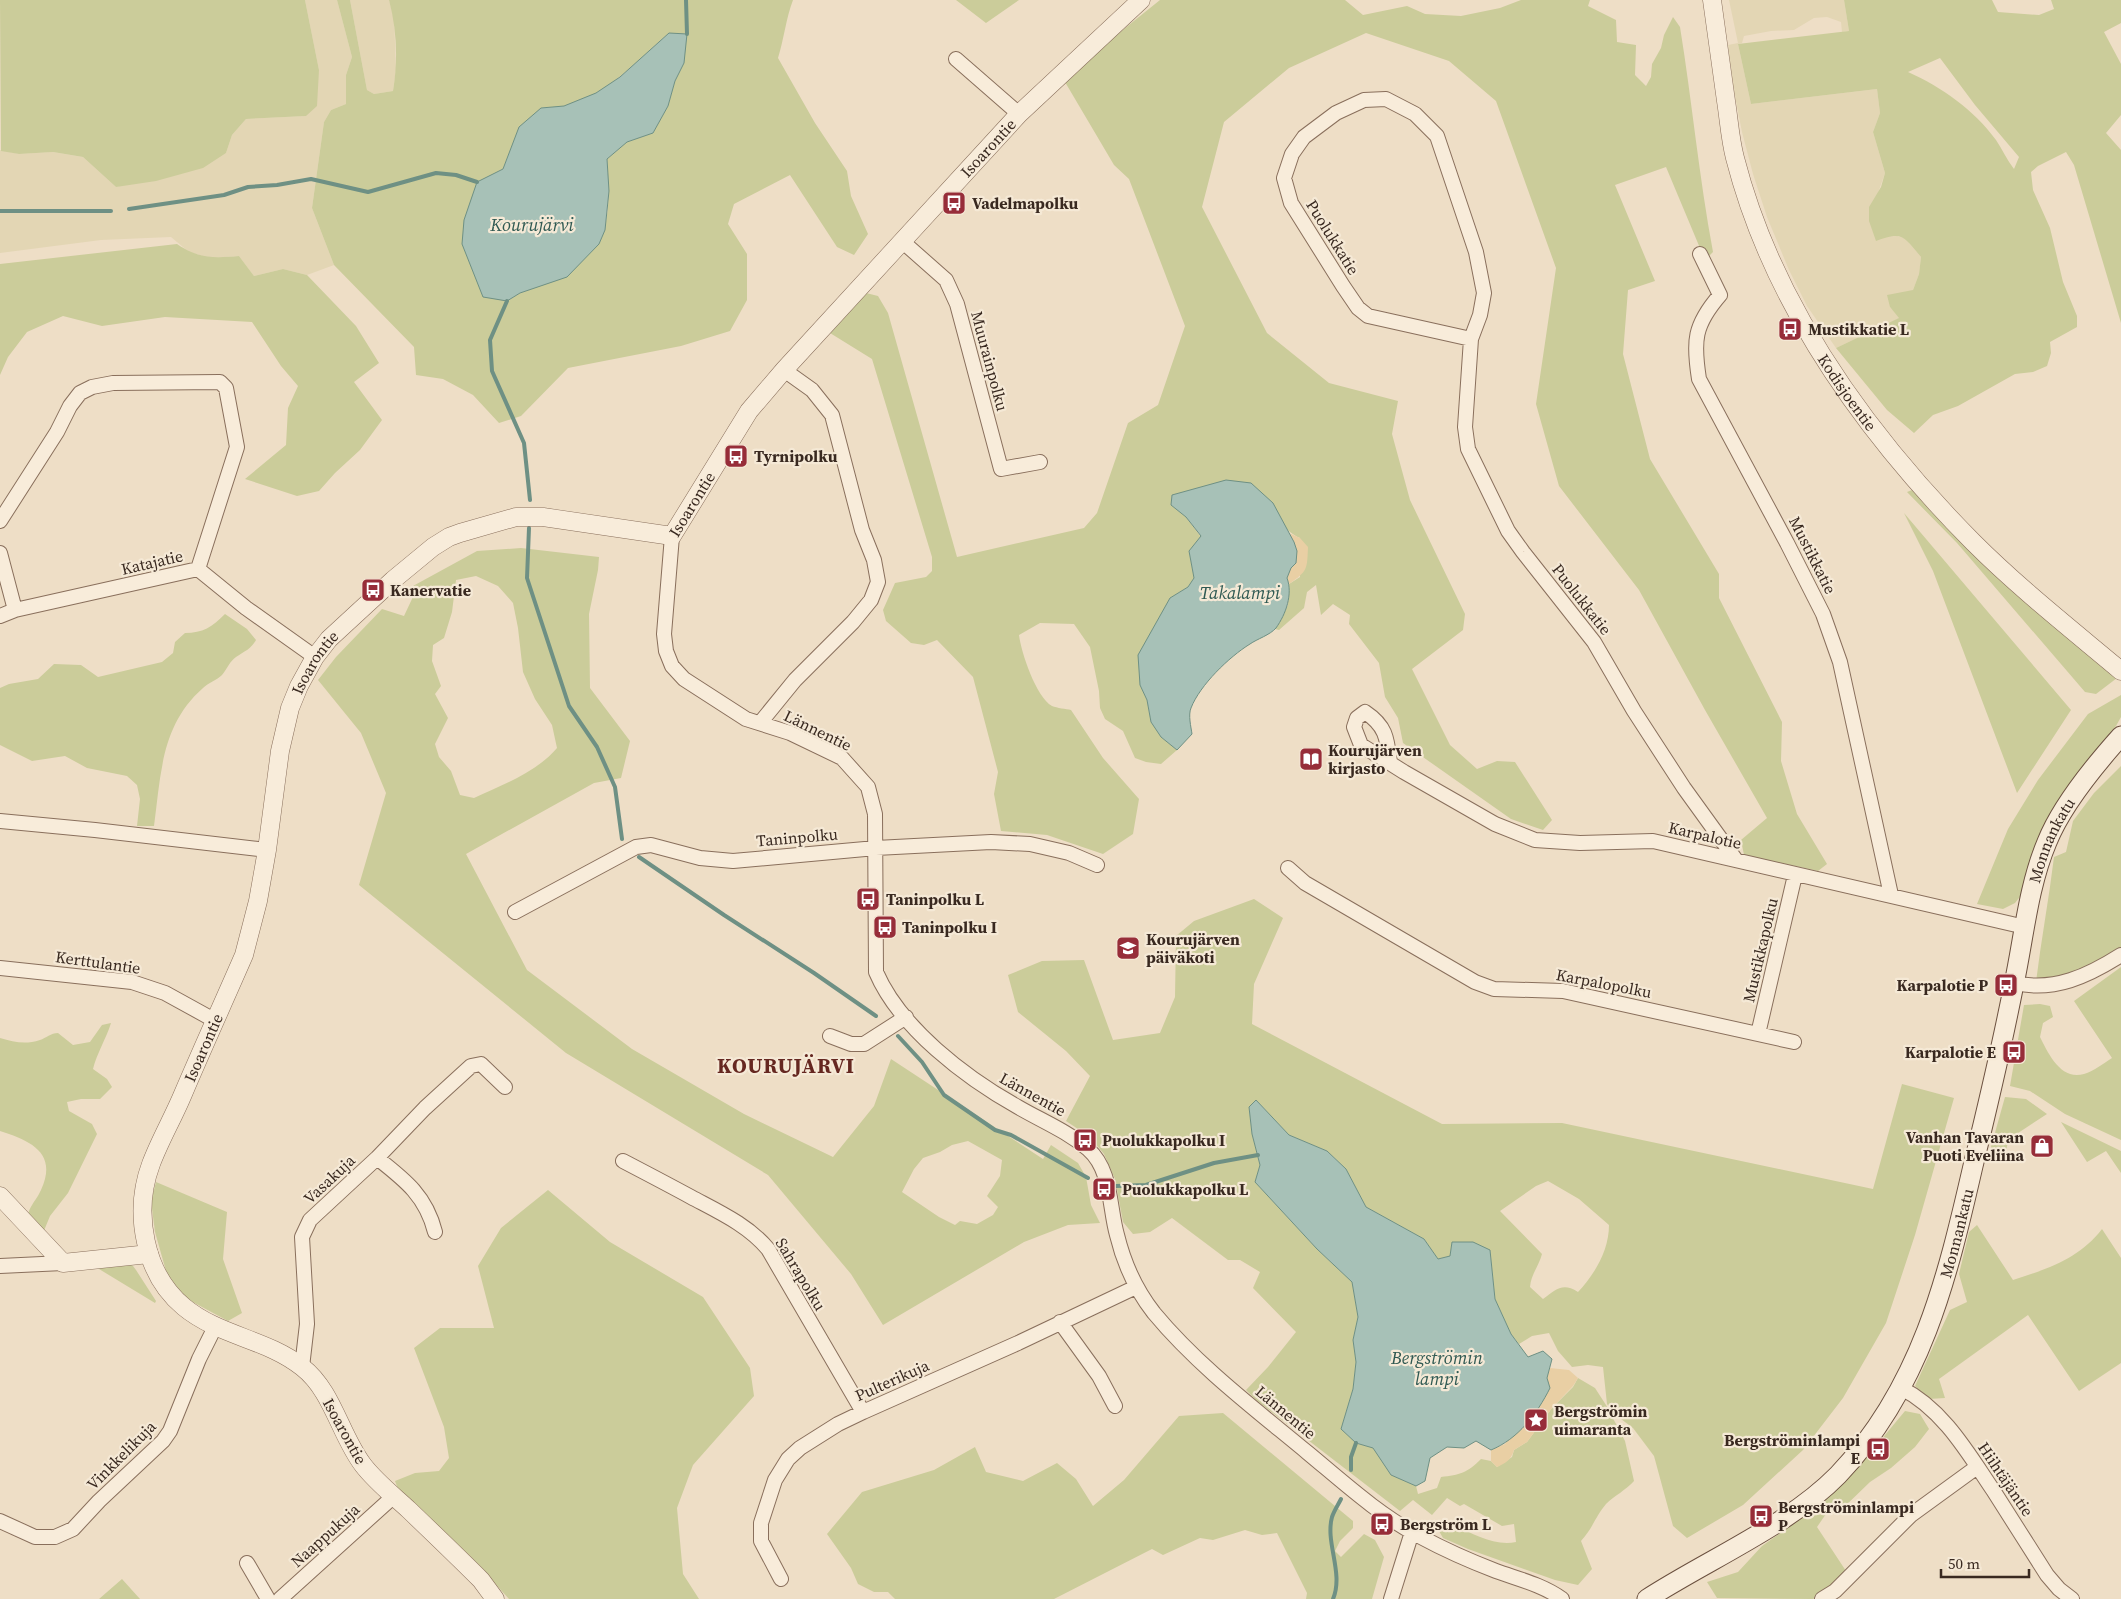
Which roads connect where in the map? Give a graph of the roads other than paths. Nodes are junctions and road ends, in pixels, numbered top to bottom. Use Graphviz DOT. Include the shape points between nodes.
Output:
graph roads {
  1 [pos="1712,0"];
  2 [pos="1133,2"];
  3 [pos="956,59"];
  4 [pos="1019,114"];
  5 [pos="903,242"];
  6 [pos="1700,254"];
  7 [pos="1471,339"];
  8 [pos="784,370"];
  9 [pos="1040,462"];
  10 [pos="0,521"];
  11 [pos="672,536"];
  12 [pos="0,553"];
  13 [pos="198,569"];
  14 [pos="15,610"];
  15 [pos="0,616"];
  16 [pos="315,657"];
  17 [pos="2121,671"];
  18 [pos="760,723"];
  19 [pos="2121,736"];
  20 [pos="1390,762"];
  21 [pos="0,821"];
  22 [pos="876,848"];
  23 [pos="268,850"];
  24 [pos="1736,860"];
  25 [pos="1096,865"];
  26 [pos="1288,868"];
  27 [pos="1795,875"];
  28 [pos="1892,895"];
  29 [pos="514,912"];
  30 [pos="2025,927"];
  31 [pos="2121,955"];
  32 [pos="0,968"];
  33 [pos="2015,983"];
  34 [pos="906,1018"];
  35 [pos="214,1020"];
  36 [pos="1758,1034"];
  37 [pos="830,1036"];
  38 [pos="1794,1042"];
  39 [pos="506,1087"];
  40 [pos="377,1158"];
  41 [pos="623,1162"];
  42 [pos="0,1196"];
  43 [pos="435,1232"];
  44 [pos="149,1254"];
  45 [pos="63,1263"];
  46 [pos="0,1266"];
  47 [pos="1136,1287"];
  48 [pos="1060,1322"];
  49 [pos="215,1327"];
  50 [pos="302,1367"];
  51 [pos="1901,1388"];
  52 [pos="1115,1406"];
  53 [pos="863,1412"];
  54 [pos="1977,1467"];
  55 [pos="394,1496"];
  56 [pos="0,1521"];
  57 [pos="1412,1532"];
  58 [pos="248,1563"];
  59 [pos="781,1579"];
  60 [pos="1835,1595"];
  61 [pos="268,1599"];
  62 [pos="280,1599"];
  63 [pos="495,1599"];
  64 [pos="1391,1599"];
  65 [pos="1562,1599"];
  66 [pos="1647,1599"];
  67 [pos="1822,1599"];
  68 [pos="2072,1599"];
  1 -- 17 [label="street, Kodisjoentie" via="1735,157 1770,259 1802,322 1833,372 1915,480 1981,549"];
  2 -- 4 [label="street, Isoarontie"];
  3 -- 4 [label="street"];
  4 -- 5 [label="street, Isoarontie"];
  5 -- 8 [label="street, Isoarontie"];
  5 -- 9 [label="street, Muurainpolku" via="946,280 957,304 1001,469"];
  6 -- 28 [label="street, Mustikkatie" via="1720,295 1706,312 1698,330 1694,353 1698,379 1787,542 1826,622 1840,662"];
  7 -- 7 [label="street, Puolukkatie" via="1484,293 1476,252 1437,136 1415,114 1386,99 1364,100 1336,113 1304,137 1292,154 1284,178 1291,203 1343,286 1358,308 1368,316"];
  7 -- 24 [label="street, Puolukkatie" via="1465,427 1468,449 1504,523 1594,642 1639,719"];
  8 -- 11 [label="street, Isoarontie" via="750,411"];
  8 -- 18 [label="street" via="812,390 832,415 878,582 871,600 854,622 795,680"];
  10 -- 13 [label="street" via="80,393 113,383 220,382 226,388 237,447"];
  11 -- 16 [label="street, Isoarontie" via="543,517 516,517 460,533 441,541 393,580"];
  11 -- 18 [label="street, Lännentie" via="664,634 672,666 684,679 746,719"];
  12 -- 14 [label="street"];
  13 -- 14 [label="street, Katajatie"];
  13 -- 16 [label="street, Katajatie"];
  14 -- 15 [label="street, Katajatie"];
  16 -- 23 [label="street, Isoarontie" via="290,708 280,751"];
  18 -- 22 [label="street, Lännentie" via="790,733 842,758 856,772 868,787 873,801"];
  19 -- 30 [label="main road, Monnankatu" via="2059,817 2038,867"];
  20 -- 24 [label="street, Karpalotie" via="1495,824 1535,840 1580,844 1653,841"];
  21 -- 23 [label="street"];
  22 -- 25 [label="street, Taninpolku" via="972,843 1030,844 1069,853"];
  22 -- 29 [label="street, Taninpolku" via="732,861 700,858 651,845 636,847"];
  22 -- 34 [label="street, Lännentie" via="876,972 884,989"];
  23 -- 35 [label="street, Isoarontie" via="252,931"];
  24 -- 27 [label="street, Karpalotie"];
  26 -- 36 [label="street, Karpalopolku" via="1305,884 1485,986 1516,991 1563,990"];
  27 -- 28 [label="street, Karpalotie"];
  27 -- 36 [label="street, Mustikkapolku"];
  28 -- 30 [label="street, Karpalotie"];
  30 -- 33 [label="main road, Monnankatu"];
  31 -- 33 [label="street" via="2090,974 2068,981 2033,987"];
  32 -- 35 [label="street, Kerttulantie" via="132,982 165,993"];
  33 -- 51 [label="main road, Monnankatu" via="1962,1214 1937,1306 1918,1356"];
  34 -- 37 [label="street" via="864,1044 852,1044"];
  34 -- 47 [label="street, Lännentie" via="936,1048 984,1087 1055,1126 1090,1151 1105,1174 1116,1234"];
  35 -- 44 [label="street, Isoarontie" via="151,1164 143,1208"];
  36 -- 38 [label="street, Karpalopolku"];
  39 -- 40 [label="street, Vasakuja" via="481,1064 472,1066"];
  40 -- 43 [label="street" via="419,1194 431,1216"];
  40 -- 50 [label="street, Vasakuja" via="310,1220 302,1237 307,1324"];
  41 -- 53 [label="street, Sahrapolku" via="757,1236 768,1249"];
  42 -- 45 [label="street"];
  44 -- 45 [label="street"];
  44 -- 49 [label="street, Isoarontie" via="158,1278 168,1292 185,1309"];
  45 -- 46 [label="street"];
  47 -- 48 [label="street, Pulterikuja"];
  47 -- 57 [label="street, Lännentie" via="1155,1313 1234,1391 1345,1483"];
  48 -- 52 [label="street" via="1099,1376"];
  48 -- 53 [label="street, Pulterikuja"];
  49 -- 50 [label="street, Isoarontie" via="278,1351"];
  49 -- 56 [label="street, Vinkkelikuja" via="164,1441 73,1529 55,1537 35,1537"];
  50 -- 55 [label="street, Isoarontie" via="330,1403 353,1452"];
  51 -- 54 [label="street, Hiihtäjäntie" via="1945,1422"];
  51 -- 66 [label="main road, Monnankatu" via="1860,1449 1809,1501"];
  53 -- 59 [label="street, Pulterikuja" via="800,1448 788,1458 775,1480 761,1523 761,1540"];
  54 -- 60 [label="street" via="1911,1515"];
  54 -- 68 [label="street, Hiihtäjäntie" via="2047,1575"];
  55 -- 62 [label="street, Naappukuja"];
  55 -- 63 [label="street, Isoarontie" via="481,1580"];
  57 -- 64 [label="street"];
  57 -- 65 [label="street, Lännentie"];
  58 -- 61 [label="street"];
  60 -- 67 [label="street"];
}
